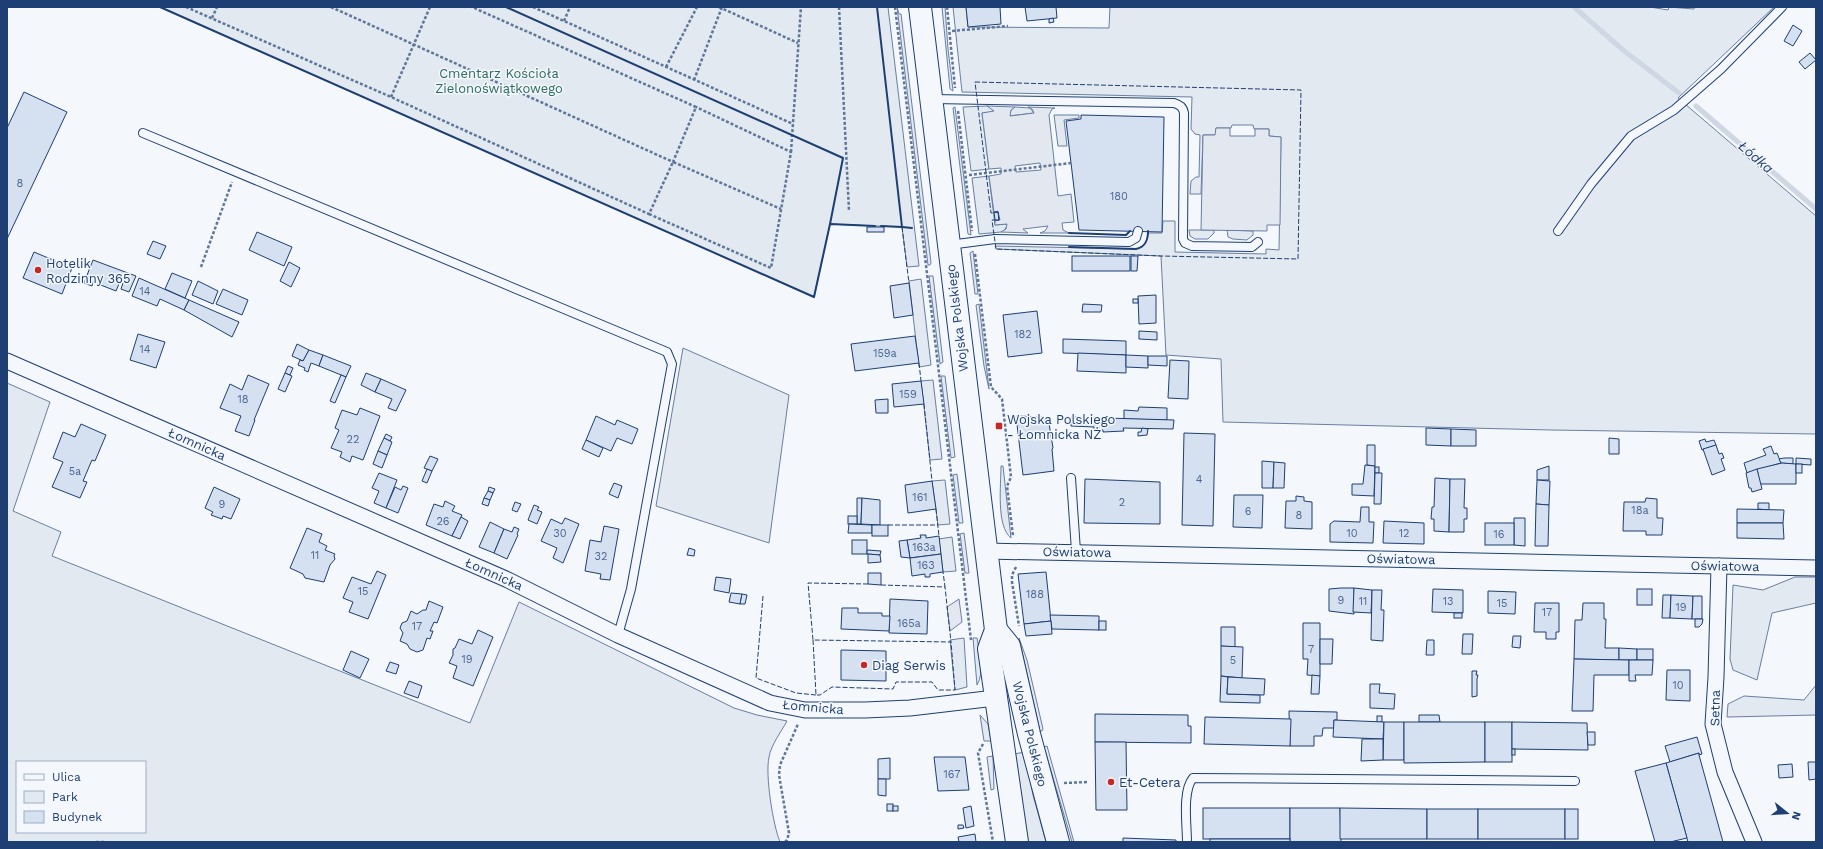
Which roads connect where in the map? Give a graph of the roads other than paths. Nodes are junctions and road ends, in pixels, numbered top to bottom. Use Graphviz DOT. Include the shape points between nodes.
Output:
graph roads {
  1 [pos="920,7"];
  2 [pos="1782,7"];
  3 [pos="931,99"];
  4 [pos="143,133"];
  5 [pos="1138,231"];
  6 [pos="1558,231"];
  7 [pos="1258,242"];
  8 [pos="948,245"];
  9 [pos="7,361"];
  10 [pos="1071,478"];
  11 [pos="986,550"];
  12 [pos="1076,551"];
  13 [pos="1719,566"];
  14 [pos="1816,568"];
  15 [pos="996,630"];
  16 [pos="618,634"];
  17 [pos="996,698"];
  18 [pos="1575,781"];
  19 [pos="1017,842"];
  20 [pos="1058,842"];
  21 [pos="1187,842"];
  22 [pos="1754,842"];
  1 -- 3 [label="main road, Wojska Polskiego"];
  2 -- 6 [label="lane" via="1721,69 1674,110 1631,136 1591,184"];
  3 -- 7 [label="lane" via="1179,105 1184,112 1185,243 1192,246 1252,247"];
  3 -- 8 [label="main road, Wojska Polskiego"];
  4 -- 16 [label="lane" via="667,352 672,364 671,372 632,589"];
  5 -- 8 [label="lane" via="1136,238 1129,242 995,239"];
  8 -- 11 [label="main road, Wojska Polskiego"];
  9 -- 16 [label="street, Łomnicka" via="508,580"];
  10 -- 12 [label="lane"];
  11 -- 12 [label="street, Oświatowa"];
  11 -- 15 [label="main road, Wojska Polskiego"];
  12 -- 13 [label="street, Oświatowa"];
  13 -- 14 [label="street, Oświatowa"];
  13 -- 22 [label="street, Setna" via="1713,724 1725,772"];
  15 -- 17 [label="main road, Wojska Polskiego" via="989,649"];
  15 -- 20 [label="main road, Wojska Polskiego" via="1009,646"];
  16 -- 17 [label="street, Łomnicka" via="754,697 788,708 910,708"];
  17 -- 19 [label="main road, Wojska Polskiego"];
  18 -- 21 [label="lane" via="1193,778 1187,792"];
}
